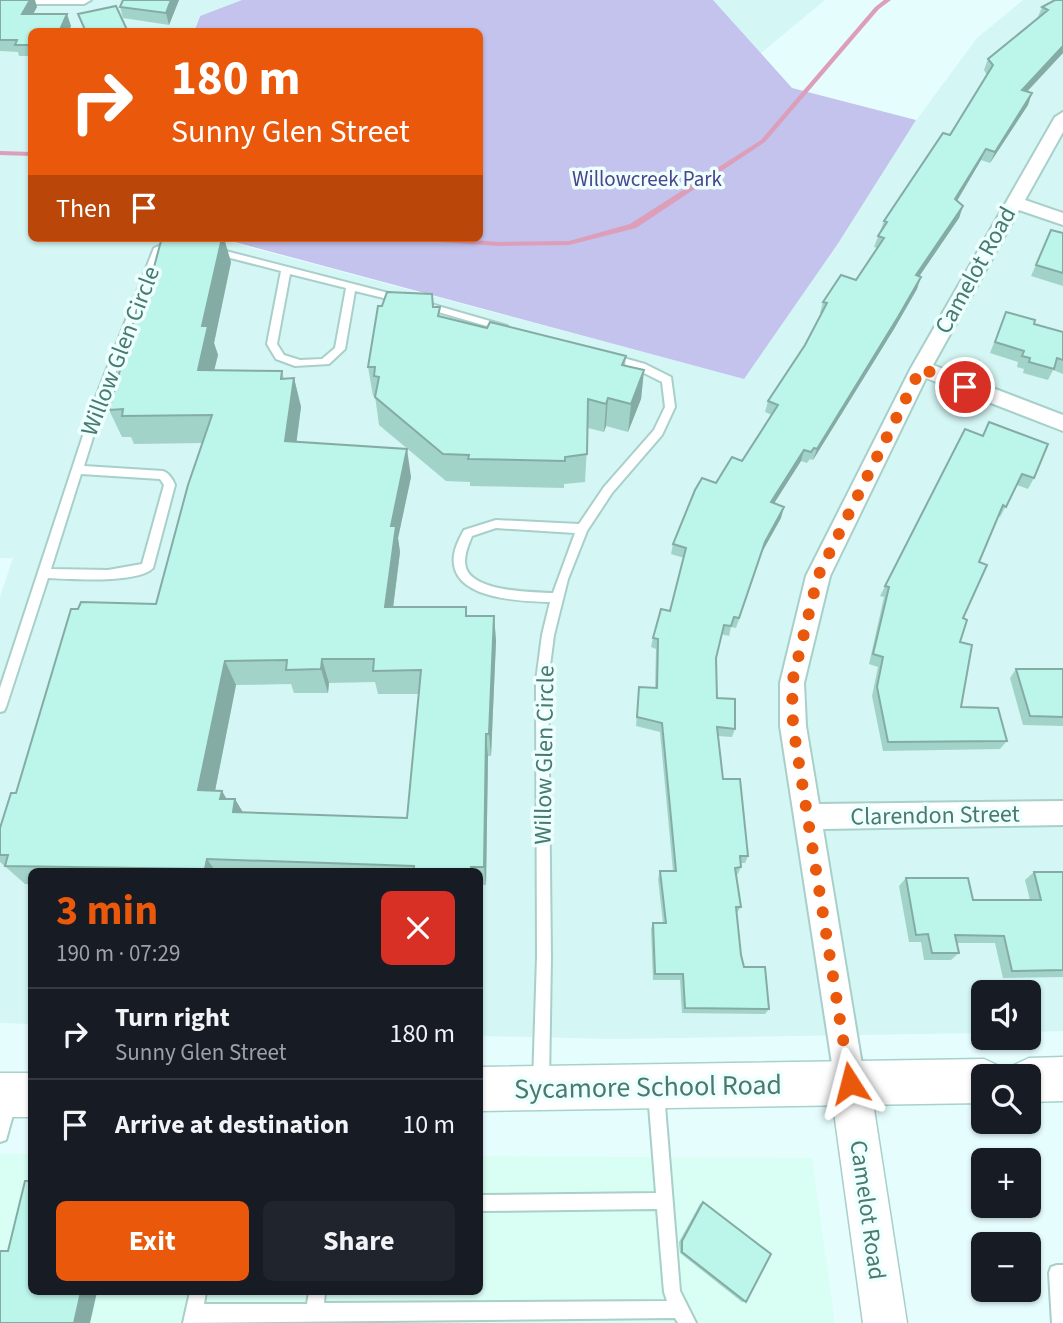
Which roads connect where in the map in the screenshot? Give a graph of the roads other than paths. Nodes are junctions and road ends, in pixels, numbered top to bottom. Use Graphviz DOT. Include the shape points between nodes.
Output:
graph roads {
  1 [pos="7,0"];
  2 [pos="84,0"];
  3 [pos="1063,117"];
  4 [pos="1013,202"];
  5 [pos="1063,219"];
  6 [pos="184,243"];
  7 [pos="196,246"];
  8 [pos="286,269"];
  9 [pos="351,286"];
  10 [pos="523,333"];
  11 [pos="602,356"];
  12 [pos="921,368"];
  13 [pos="1063,423"];
  14 [pos="76,470"];
  15 [pos="582,529"];
  16 [pos="43,573"];
  17 [pos="557,598"];
  18 [pos="0,707"];
  19 [pos="1063,813"];
  20 [pos="807,817"];
  21 [pos="1063,1079"];
  22 [pos="1041,1080"];
  23 [pos="971,1081"];
  24 [pos="850,1083"];
  25 [pos="656,1086"];
  26 [pos="541,1088"];
  27 [pos="483,1089"];
  28 [pos="665,1201"];
  29 [pos="483,1203"];
  30 [pos="1063,1273"];
  31 [pos="197,1295"];
  32 [pos="317,1295"];
  33 [pos="315,1312"];
  34 [pos="684,1316"];
  35 [pos="193,1318"];
  36 [pos="885,1323"];
  37 [pos="1061,1323"];
  1 -- 2 [label="street"];
  3 -- 4 [label="street, Camelot Road"];
  4 -- 5 [label="street"];
  4 -- 12 [label="street, Camelot Road"];
  6 -- 14 [label="lane, Willow Glen Circle" via="159,248"];
  7 -- 8 [label="lane"];
  8 -- 9 [label="lane"];
  8 -- 9 [label="lane" via="272,344 280,357 299,364 325,362 340,349"];
  9 -- 10 [label="lane"];
  11 -- 15 [label="lane, Willow Glen Circle" via="659,374 667,380 670,407 658,432 608,490"];
  12 -- 13 [label="street"];
  12 -- 20 [label="street, Camelot Road" via="818,576 792,683 793,726"];
  14 -- 16 [label="lane, Willow Glen Circle"];
  14 -- 16 [label="lane" via="163,475 170,485 147,568 108,575"];
  15 -- 17 [label="lane, Willow Glen Circle"];
  15 -- 17 [label="lane" via="496,524 468,533 461,545 461,570 471,584 486,592"];
  16 -- 18 [label="lane, Willow Glen Circle"];
  17 -- 26 [label="lane, Willow Glen Circle" via="542,681"];
  19 -- 20 [label="street, Clarendon Street"];
  20 -- 24 [label="street, Camelot Road"];
  21 -- 22 [label="main road"];
  23 -- 24 [label="main road, Sycamore School Road"];
  24 -- 25 [label="main road, Sycamore School Road"];
  24 -- 36 [label="street, Camelot Road"];
  25 -- 26 [label="main road, Sycamore School Road"];
  25 -- 28 [label="lane"];
  26 -- 27 [label="main road, Sycamore School Road"];
  28 -- 29 [label="lane"];
  28 -- 34 [label="lane" via="673,1292"];
  30 -- 37 [label="lane" via="1057,1273"];
  31 -- 35 [label="lane"];
  32 -- 33 [label="lane"];
  33 -- 34 [label="lane"];
  33 -- 35 [label="lane"];
}
